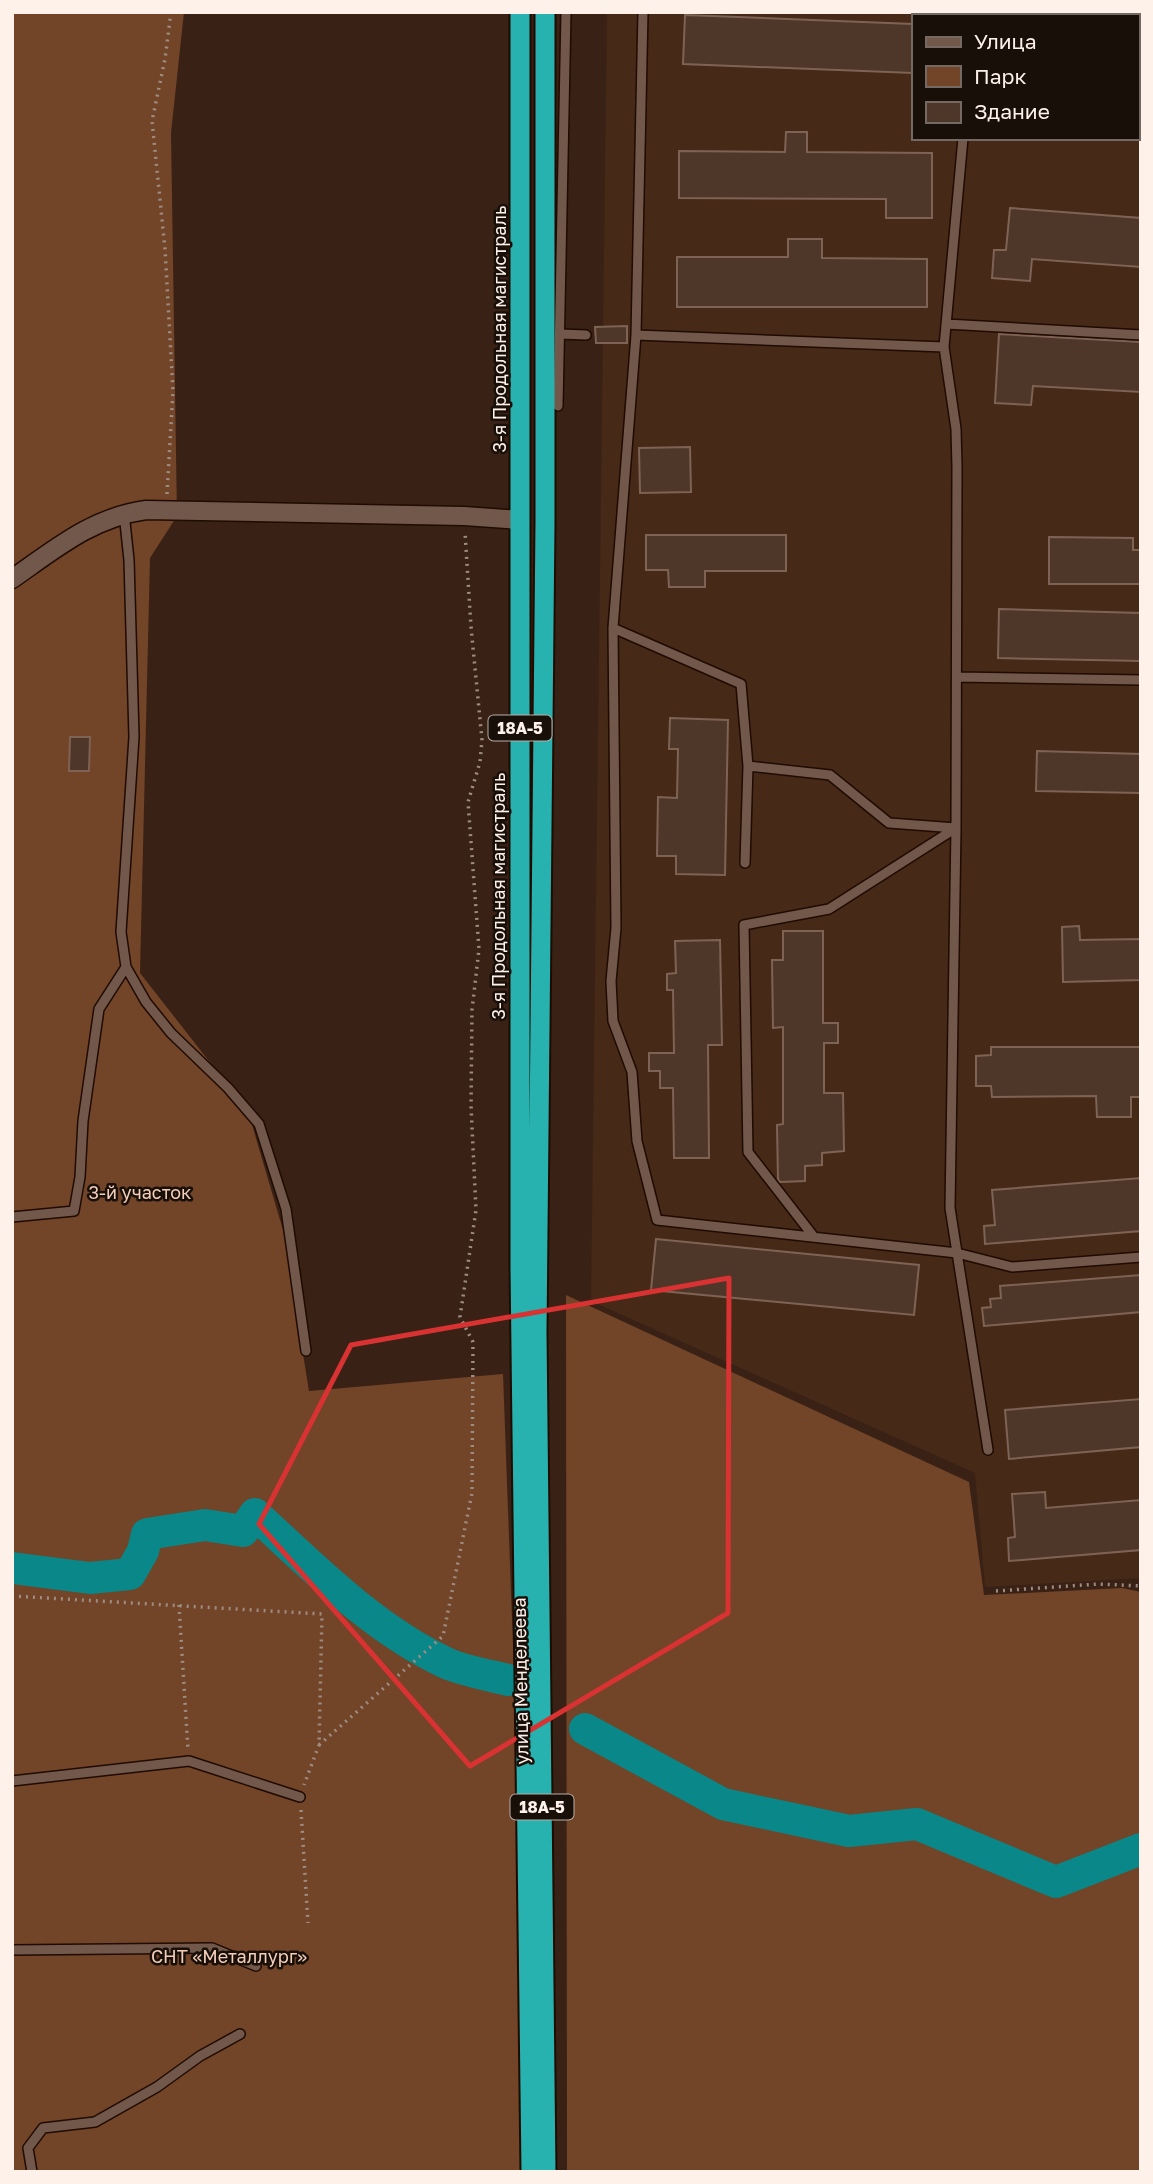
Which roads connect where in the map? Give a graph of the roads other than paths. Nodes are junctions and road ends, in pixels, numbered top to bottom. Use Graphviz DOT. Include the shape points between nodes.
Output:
graph roads {
  1 [pos="520,12"];
  2 [pos="545,12"];
  3 [pos="566,12"];
  4 [pos="643,12"];
  5 [pos="963,140"];
  6 [pos="946,324"];
  7 [pos="561,334"];
  8 [pos="586,335"];
  9 [pos="636,335"];
  10 [pos="1141,335"];
  11 [pos="944,347"];
  12 [pos="558,406"];
  13 [pos="124,513"];
  14 [pos="520,520"];
  15 [pos="12,579"];
  16 [pos="613,628"];
  17 [pos="957,677"];
  18 [pos="1141,680"];
  19 [pos="748,766"];
  20 [pos="956,828"];
  21 [pos="744,863"];
  22 [pos="126,967"];
  23 [pos="12,1217"];
  24 [pos="814,1237"];
  25 [pos="957,1253"];
  26 [pos="1141,1257"];
  27 [pos="306,1352"];
  28 [pos="530,1442"];
  29 [pos="988,1451"];
  30 [pos="12,1781"];
  31 [pos="300,1797"];
  32 [pos="12,1950"];
  33 [pos="256,1966"];
  34 [pos="240,2034"];
  35 [pos="32,2172"];
  36 [pos="531,2172"];
  37 [pos="546,2172"];
  1 -- 14 [label="highway, 3-я Продольная магистраль / 18А-5"];
  2 -- 28 [label="highway, 18А-5" via="537,1332"];
  3 -- 7 [label="lane"];
  4 -- 9 [label="lane"];
  5 -- 6 [label="lane"];
  6 -- 10 [label="lane"];
  6 -- 11 [label="lane"];
  7 -- 8 [label="lane"];
  7 -- 12 [label="lane"];
  9 -- 11 [label="lane"];
  9 -- 16 [label="lane"];
  11 -- 17 [label="lane" via="956,429"];
  13 -- 14 [label="street" via="166,510"];
  13 -- 15 [label="street" via="68,540"];
  13 -- 22 [label="lane" via="130,560 134,737 121,932"];
  14 -- 28 [label="highway, 3-я Продольная магистраль / 18А-5" via="519,1016"];
  16 -- 19 [label="lane" via="741,684"];
  16 -- 24 [label="lane" via="613,1021 632,1072 637,1141 657,1220"];
  17 -- 18 [label="lane"];
  17 -- 20 [label="lane"];
  19 -- 20 [label="lane" via="830,775 889,823"];
  19 -- 21 [label="lane"];
  20 -- 24 [label="lane" via="828,909 744,925 748,1152"];
  20 -- 25 [label="lane" via="950,1208"];
  22 -- 23 [label="lane" via="99,1009 74,1212"];
  22 -- 27 [label="lane" via="146,1003 259,1124 286,1209"];
  24 -- 25 [label="lane"];
  25 -- 26 [label="lane" via="1012,1267"];
  25 -- 29 [label="lane"];
  28 -- 36 [label="highway, улица Менделеева / 18А-5"];
  28 -- 37 [label="highway, улица Менделеева / 18А-5"];
  30 -- 31 [label="lane" via="188,1761"];
  32 -- 33 [label="lane" via="212,1948"];
  34 -- 35 [label="lane" via="94,2122 43,2128 28,2148"];
}
